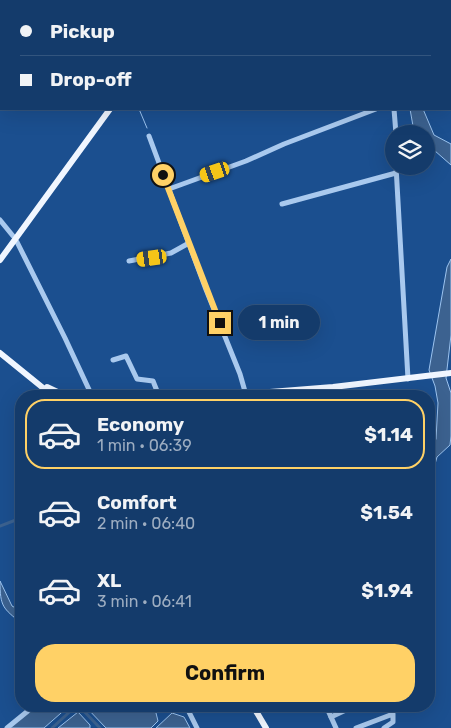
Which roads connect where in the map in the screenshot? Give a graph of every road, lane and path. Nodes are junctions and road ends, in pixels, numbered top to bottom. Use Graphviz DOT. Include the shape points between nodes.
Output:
graph roads {
  1 [pos="109,110"];
  2 [pos="373,110"];
  3 [pos="394,110"];
  4 [pos="395,125"];
  5 [pos="150,136"];
  6 [pos="392,175"];
  7 [pos="396,175"];
  8 [pos="169,189"];
  9 [pos="282,204"];
  10 [pos="0,220"];
  11 [pos="13,236"];
  12 [pos="17,242"];
  13 [pos="189,242"];
  14 [pos="0,260"];
  15 [pos="129,261"];
  16 [pos="0,352"];
  17 [pos="113,360"];
  18 [pos="449,374"];
  19 [pos="408,379"];
  20 [pos="37,383"];
  21 [pos="46,390"];
  22 [pos="53,390"];
  23 [pos="89,390"];
  24 [pos="157,390"];
  25 [pos="245,390"];
  26 [pos="297,390"];
  27 [pos="27,712"];
  28 [pos="189,712"];
  29 [pos="257,712"];
  30 [pos="328,712"];
  31 [pos="341,712"];
  32 [pos="331,718"];
  33 [pos="368,726"];
  34 [pos="7,728"];
  35 [pos="197,728"];
  36 [pos="266,728"];
  37 [pos="336,728"];
  38 [pos="356,728"];
  39 [pos="384,728"];
  1 -- 14 [label="main road"];
  2 -- 8 [label="street"];
  3 -- 4 [label="street"];
  5 -- 8 [label="street"];
  6 -- 9 [label="street"];
  7 -- 19 [label="street"];
  8 -- 13 [label="street"];
  10 -- 11 [label="street"];
  12 -- 23 [label="street"];
  13 -- 15 [label="street" via="171,253"];
  13 -- 25 [label="street"];
  16 -- 20 [label="main road"];
  17 -- 24 [label="street" via="124,356 129,358 137,379 153,381"];
  18 -- 19 [label="main road"];
  19 -- 26 [label="main road"];
  20 -- 21 [label="main road"];
  20 -- 22 [label="main road"];
  27 -- 34 [label="street"];
  28 -- 35 [label="street"];
  29 -- 36 [label="main road"];
  30 -- 32 [label="street"];
  31 -- 32 [label="street"];
  32 -- 37 [label="street"];
  33 -- 38 [label="street"];
  33 -- 39 [label="street" via="393,714 393,722"];
}
